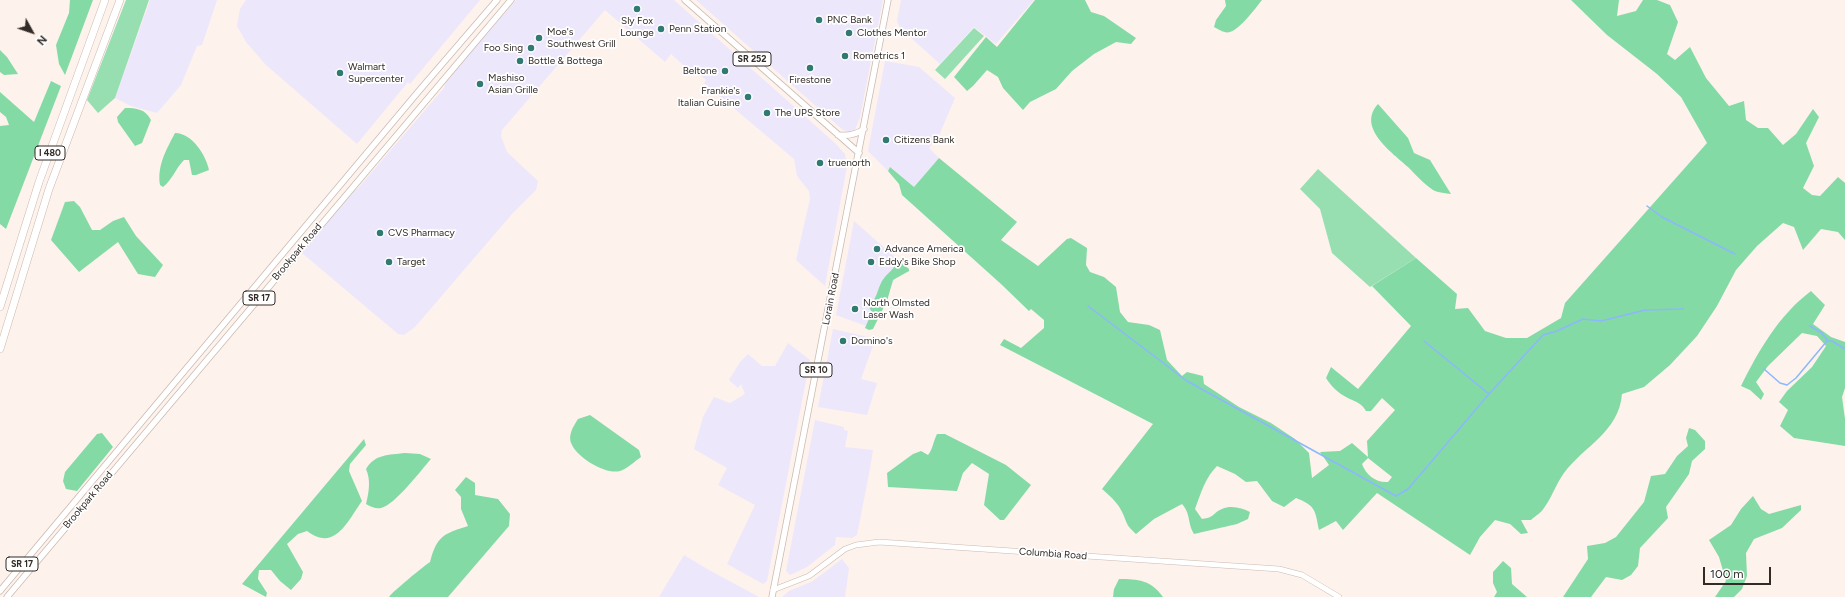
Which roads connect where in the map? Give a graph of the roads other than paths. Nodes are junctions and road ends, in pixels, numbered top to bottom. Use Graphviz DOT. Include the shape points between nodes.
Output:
graph roads {
  1 [pos="105,0"];
  2 [pos="120,0"];
  3 [pos="497,0"];
  4 [pos="511,0"];
  5 [pos="685,0"];
  6 [pos="888,0"];
  7 [pos="864,129"];
  8 [pos="838,135"];
  9 [pos="859,153"];
  10 [pos="0,307"];
  11 [pos="0,349"];
  12 [pos="773,590"];
  13 [pos="0,591"];
  14 [pos="7,597"];
  15 [pos="772,597"];
  16 [pos="1339,597"];
  1 -- 10 [label="highway, I 480" via="39,182"];
  2 -- 11 [label="highway, I 480" via="50,189"];
  3 -- 13 [label="main road, Brookpark Road / SR 17"];
  4 -- 14 [label="main road, Brookpark Road / SR 17"];
  5 -- 8 [label="main road, SR 252"];
  6 -- 7 [label="main road, Lorain Road / SR 10"];
  7 -- 8 [label="main road" via="849,135"];
  7 -- 9 [label="main road, Lorain Road / SR 10"];
  8 -- 9 [label="main road, SR 252"];
  9 -- 12 [label="main road, Lorain Road / SR 10"];
  12 -- 15 [label="main road, Lorain Road / SR 10"];
  12 -- 16 [label="main road, Columbia Road" via="809,576 845,549 879,542 1279,569 1302,576"];
}
